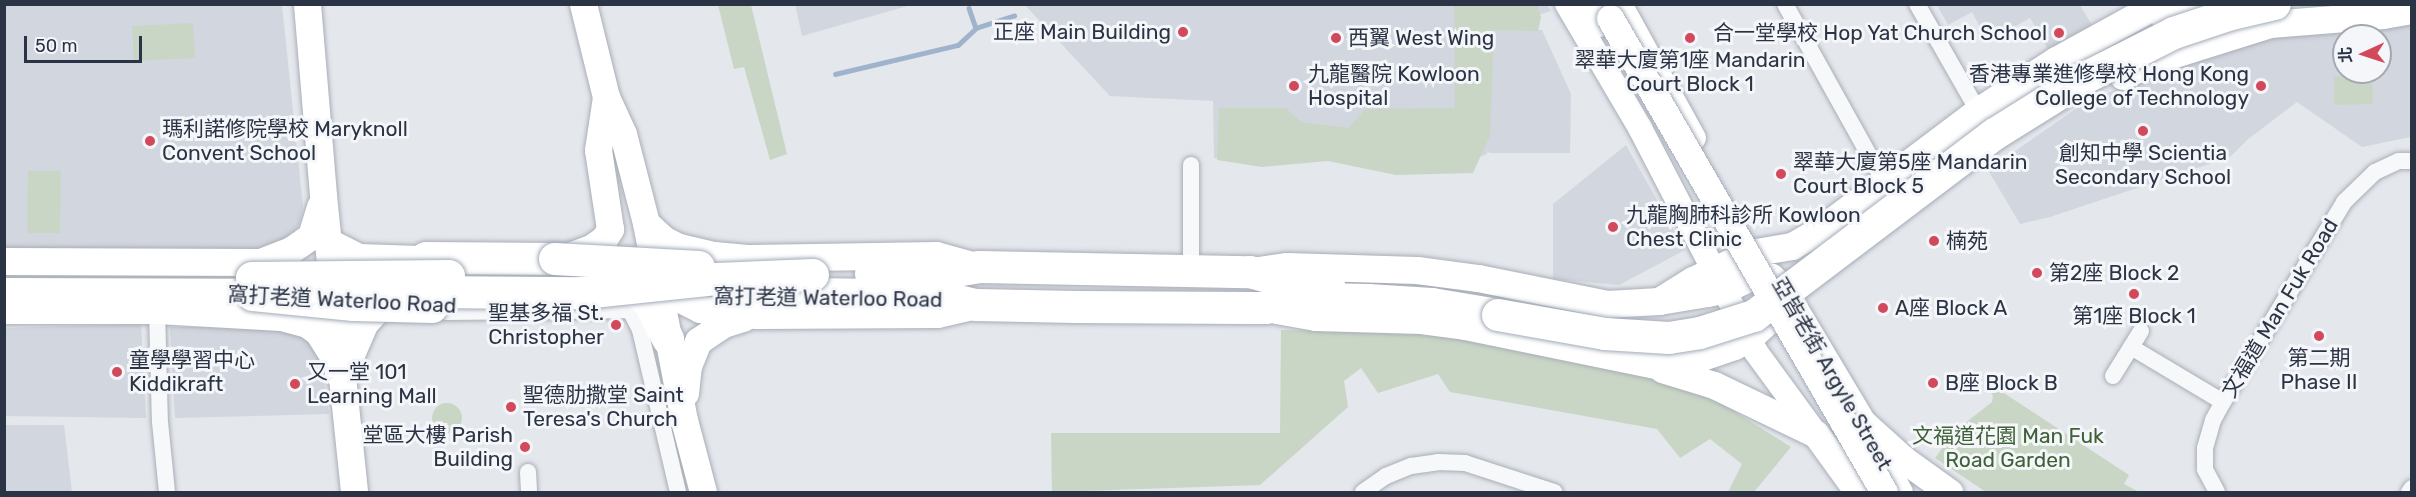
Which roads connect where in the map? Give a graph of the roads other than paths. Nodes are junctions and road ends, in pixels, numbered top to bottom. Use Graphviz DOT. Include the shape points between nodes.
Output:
graph roads {
  1 [pos="307,4"];
  2 [pos="583,4"];
  3 [pos="1567,4"];
  4 [pos="1587,4"];
  5 [pos="1602,4"];
  6 [pos="1620,4"];
  7 [pos="1785,4"];
  8 [pos="1917,4"];
  9 [pos="2158,4"];
  10 [pos="2203,4"];
  11 [pos="2275,4"];
  12 [pos="2412,10"];
  13 [pos="2133,18"];
  14 [pos="2156,60"];
  15 [pos="606,97"];
  16 [pos="1979,110"];
  17 [pos="1989,152"];
  18 [pos="2412,161"];
  19 [pos="1191,165"];
  20 [pos="1883,180"];
  21 [pos="323,196"];
  22 [pos="646,223"];
  23 [pos="327,241"];
  24 [pos="1759,251"];
  25 [pos="750,258"];
  26 [pos="4,261"];
  27 [pos="549,262"];
  28 [pos="980,267"];
  29 [pos="256,270"];
  30 [pos="1191,270"];
  31 [pos="1250,272"];
  32 [pos="4,279"];
  33 [pos="1719,280"];
  34 [pos="814,284"];
  35 [pos="658,288"];
  36 [pos="1786,292"];
  37 [pos="4,294"];
  38 [pos="1659,302"];
  39 [pos="976,305"];
  40 [pos="1266,308"];
  41 [pos="1500,308"];
  42 [pos="4,310"];
  43 [pos="157,310"];
  44 [pos="446,312"];
  45 [pos="264,315"];
  46 [pos="756,315"];
  47 [pos="2141,332"];
  48 [pos="1749,338"];
  49 [pos="668,339"];
  50 [pos="2132,347"];
  51 [pos="1650,365"];
  52 [pos="1678,366"];
  53 [pos="341,373"];
  54 [pos="2113,376"];
  55 [pos="2223,402"];
  56 [pos="684,420"];
  57 [pos="1862,422"];
  58 [pos="1822,441"];
  59 [pos="528,472"];
  60 [pos="2412,488"];
  61 [pos="166,492"];
  62 [pos="354,492"];
  63 [pos="529,492"];
  64 [pos="678,492"];
  65 [pos="703,492"];
  66 [pos="1363,492"];
  67 [pos="1554,492"];
  68 [pos="1858,492"];
  69 [pos="1869,492"];
  70 [pos="1884,492"];
  71 [pos="1901,492"];
  72 [pos="1949,492"];
  73 [pos="2217,492"];
  74 [pos="2409,492"];
  1 -- 21 [label="main road"];
  2 -- 15 [label="main road"];
  3 -- 33 [label="main road, 亞皆老街 Argyle Street" via="1640,128"];
  4 -- 69 [label="main road"];
  5 -- 70 [label="main road, bridge"];
  6 -- 24 [label="main road, 亞皆老街 Argyle Street" via="1714,178"];
  7 -- 20 [label="street"];
  8 -- 16 [label="street"];
  9 -- 13 [label="main road"];
  10 -- 41 [label="highway" via="2133,31 2030,89 1740,301 1670,322 1631,323"];
  11 -- 41 [label="highway, bridge" via="2174,33 2084,79 1995,134 1754,316 1669,338 1605,334"];
  12 -- 14 [label="main road, 窩打老道 Waterloo Road" via="2270,24"];
  13 -- 14 [label="main road" via="2148,19 2158,27 2161,41"];
  13 -- 16 [label="main road" via="2056,60"];
  14 -- 17 [label="main road, 窩打老道 Waterloo Road" via="2053,110"];
  15 -- 22 [label="main road" via="623,134"];
  15 -- 27 [label="main road" via="598,150 610,229 603,239 582,253"];
  16 -- 17 [label="street"];
  16 -- 20 [label="main road"];
  17 -- 36 [label="main road, 窩打老道 Waterloo Road"];
  18 -- 55 [label="street, 文福道 Man Fuk Road" via="2398,161 2374,172 2344,202"];
  19 -- 30 [label="street"];
  20 -- 24 [label="main road" via="1820,230 1792,246"];
  21 -- 23 [label="main road"];
  21 -- 29 [label="main road, 窩打老道 Waterloo Road" via="311,236"];
  22 -- 25 [label="main road, 窩打老道 Waterloo Road" via="679,247"];
  22 -- 35 [label="main road"];
  23 -- 27 [label="main road, 窩打老道 Waterloo Road" via="366,258"];
  23 -- 53 [label="main road"];
  24 -- 33 [label="main road"];
  24 -- 36 [label="main road, 亞皆老街 Argyle Street"];
  25 -- 28 [label="main road, 窩打老道 Waterloo Road" via="936,255"];
  25 -- 46 [label="main road" via="736,270 731,290"];
  26 -- 29 [label="main road, 窩打老道 Waterloo Road"];
  27 -- 35 [label="main road, 窩打老道 Waterloo Road" via="611,267"];
  28 -- 30 [label="highway, 窩打老道 Waterloo Road"];
  28 -- 34 [label="highway, 窩打老道 Waterloo Road"];
  29 -- 32 [label="highway, 窩打老道 Waterloo Road"];
  29 -- 34 [label="highway, 窩打老道 Waterloo Road, bridge" via="426,258 576,260"];
  29 -- 45 [label="main road" via="272,264 280,286 276,307"];
  29 -- 49 [label="highway, bridge" via="617,281 649,302"];
  30 -- 31 [label="highway, 窩打老道 Waterloo Road"];
  31 -- 38 [label="main road, 窩打老道 Waterloo Road" via="1287,266 1406,269 1478,278 1607,304"];
  31 -- 41 [label="highway, 窩打老道 Waterloo Road" via="1293,284 1408,287"];
  33 -- 36 [label="main road" via="1771,277"];
  33 -- 38 [label="main road, 窩打老道 Waterloo Road"];
  33 -- 48 [label="main road, 亞皆老街 Argyle Street"];
  34 -- 37 [label="highway, 窩打老道 Waterloo Road, bridge" via="580,308 354,305 236,294"];
  34 -- 39 [label="highway, 窩打老道 Waterloo Road" via="937,296"];
  34 -- 53 [label="highway, bridge" via="716,279 583,293 421,292 379,305 363,322"];
  35 -- 46 [label="main road, 窩打老道 Waterloo Road" via="700,309"];
  35 -- 49 [label="main road"];
  36 -- 48 [label="main road, 窩打老道 Waterloo Road"];
  36 -- 57 [label="main road, 亞皆老街 Argyle Street"];
  38 -- 52 [label="main road" via="1690,320 1690,342"];
  39 -- 40 [label="highway, 窩打老道 Waterloo Road"];
  39 -- 46 [label="main road, 窩打老道 Waterloo Road" via="937,314"];
  40 -- 41 [label="highway, 窩打老道 Waterloo Road" via="1320,299"];
  40 -- 51 [label="main road, 窩打老道 Waterloo Road" via="1315,317 1465,326"];
  42 -- 43 [label="main road, 窩打老道 Waterloo Road"];
  43 -- 45 [label="main road, 窩打老道 Waterloo Road"];
  43 -- 61 [label="street"];
  44 -- 64 [label="street, 窩打老道 Waterloo Road" via="625,310 634,316"];
  45 -- 53 [label="main road, 窩打老道 Waterloo Road" via="294,319 318,332"];
  46 -- 56 [label="main road" via="723,324 698,341 686,378"];
  47 -- 50 [label="street"];
  48 -- 52 [label="main road, 窩打老道 Waterloo Road"];
  48 -- 58 [label="main road, 亞皆老街 Argyle Street" via="1777,384"];
  49 -- 56 [label="main road"];
  50 -- 54 [label="street"];
  50 -- 55 [label="street"];
  51 -- 52 [label="main road, 窩打老道 Waterloo Road"];
  51 -- 58 [label="main road, 窩打老道 Waterloo Road" via="1714,385"];
  53 -- 62 [label="main road"];
  55 -- 73 [label="street, 文福道 Man Fuk Road" via="2205,448 2205,469"];
  56 -- 65 [label="main road"];
  57 -- 58 [label="main road, 窩打老道 Waterloo Road" via="1864,447 1857,454 1850,456"];
  57 -- 71 [label="main road, 亞皆老街 Argyle Street"];
  57 -- 72 [label="main road" via="1903,459"];
  58 -- 68 [label="main road, 亞皆老街 Argyle Street"];
  59 -- 63 [label="street"];
  60 -- 74 [label="street"];
  66 -- 67 [label="street" via="1386,476 1438,462 1465,463"];
}
